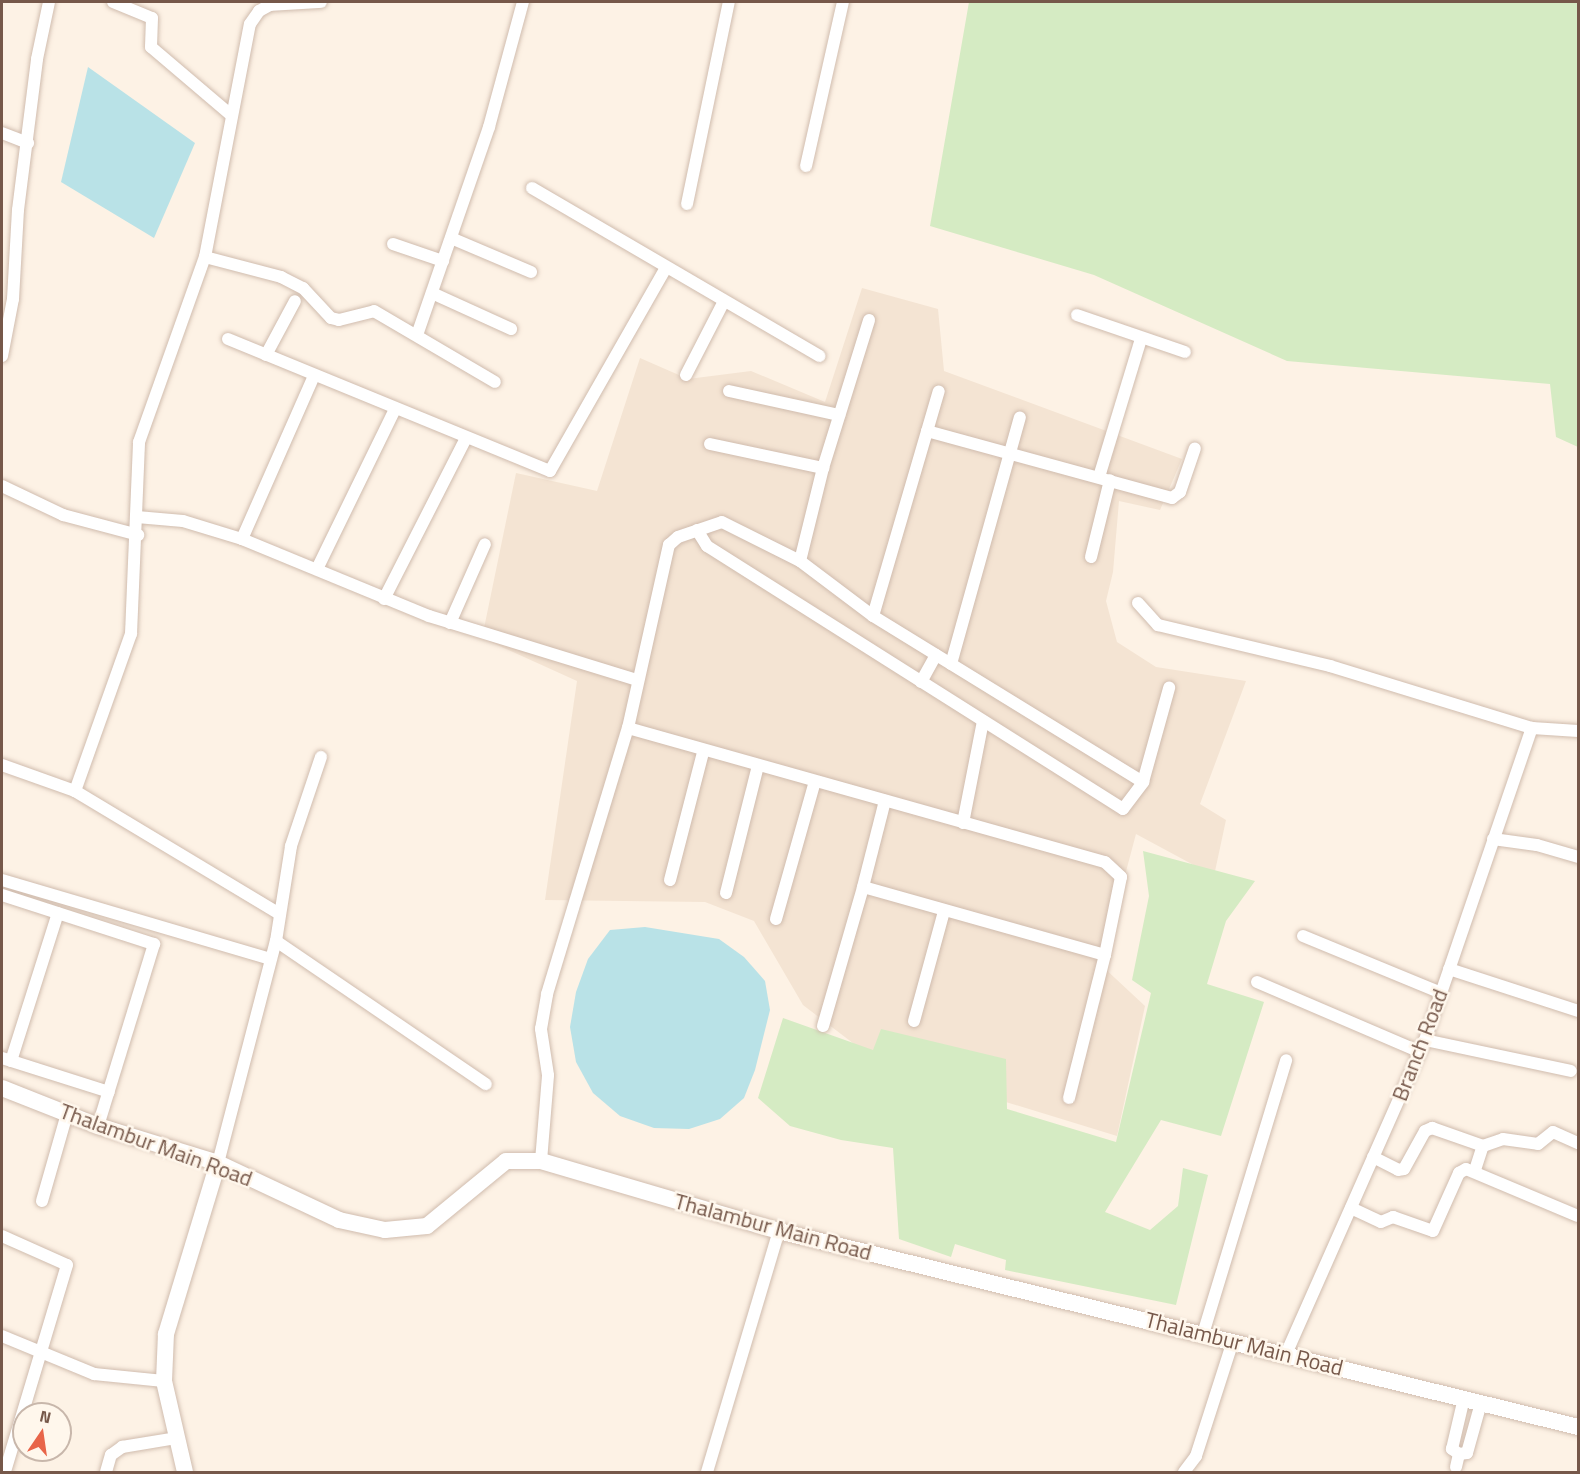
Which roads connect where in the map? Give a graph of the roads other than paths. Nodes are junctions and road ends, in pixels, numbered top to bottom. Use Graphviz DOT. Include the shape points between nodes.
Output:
graph roads {
  1 [pos="49,2"];
  2 [pos="113,2"];
  3 [pos="321,2"];
  4 [pos="523,2"];
  5 [pos="729,2"];
  6 [pos="843,2"];
  7 [pos="231,115"];
  8 [pos="2,133"];
  9 [pos="28,143"];
  10 [pos="806,166"];
  11 [pos="532,188"];
  12 [pos="687,204"];
  13 [pos="451,238"];
  14 [pos="393,244"];
  15 [pos="206,257"];
  16 [pos="443,261"];
  17 [pos="666,268"];
  18 [pos="531,272"];
  19 [pos="432,293"];
  20 [pos="296,301"];
  21 [pos="724,301"];
  22 [pos="1077,315"];
  23 [pos="869,320"];
  24 [pos="511,329"];
  25 [pos="417,335"];
  26 [pos="228,339"];
  27 [pos="1142,339"];
  28 [pos="1185,352"];
  29 [pos="266,355"];
  30 [pos="2,356"];
  31 [pos="819,356"];
  32 [pos="686,375"];
  33 [pos="314,376"];
  34 [pos="495,382"];
  35 [pos="729,391"];
  36 [pos="939,391"];
  37 [pos="395,409"];
  38 [pos="839,415"];
  39 [pos="1020,417"];
  40 [pos="927,431"];
  41 [pos="466,438"];
  42 [pos="710,444"];
  43 [pos="1195,448"];
  44 [pos="1010,452"];
  45 [pos="823,468"];
  46 [pos="1105,478"];
  47 [pos="2,486"];
  48 [pos="136,517"];
  49 [pos="697,530"];
  50 [pos="138,535"];
  51 [pos="242,539"];
  52 [pos="485,544"];
  53 [pos="1091,557"];
  54 [pos="800,561"];
  55 [pos="317,569"];
  56 [pos="384,599"];
  57 [pos="1138,603"];
  58 [pos="873,616"];
  59 [pos="450,623"];
  60 [pos="936,655"];
  61 [pos="951,664"];
  62 [pos="637,680"];
  63 [pos="921,682"];
  64 [pos="1169,688"];
  65 [pos="983,721"];
  66 [pos="628,728"];
  67 [pos="1532,728"];
  68 [pos="1578,731"];
  69 [pos="703,752"];
  70 [pos="321,757"];
  71 [pos="2,765"];
  72 [pos="758,766"];
  73 [pos="815,781"];
  74 [pos="1143,782"];
  75 [pos="75,791"];
  76 [pos="885,801"];
  77 [pos="963,823"];
  78 [pos="1493,839"];
  79 [pos="1578,857"];
  80 [pos="2,880"];
  81 [pos="670,880"];
  82 [pos="863,887"];
  83 [pos="726,893"];
  84 [pos="2,895"];
  85 [pos="944,910"];
  86 [pos="58,913"];
  87 [pos="280,914"];
  88 [pos="776,919"];
  89 [pos="1303,936"];
  90 [pos="276,941"];
  91 [pos="1105,955"];
  92 [pos="270,958"];
  93 [pos="1449,969"];
  94 [pos="1257,982"];
  95 [pos="1441,993"];
  96 [pos="1578,1011"];
  97 [pos="914,1021"];
  98 [pos="823,1026"];
  99 [pos="1422,1046"];
  100 [pos="6,1059"];
  101 [pos="1286,1060"];
  102 [pos="1571,1071"];
  103 [pos="486,1084"];
  104 [pos="2,1088"];
  105 [pos="109,1092"];
  106 [pos="1069,1098"];
  107 [pos="68,1114"];
  108 [pos="98,1126"];
  109 [pos="1578,1143"];
  110 [pos="1484,1146"];
  111 [pos="1373,1157"];
  112 [pos="541,1161"];
  113 [pos="218,1163"];
  114 [pos="1475,1170"];
  115 [pos="42,1201"];
  116 [pos="1351,1208"];
  117 [pos="1578,1216"];
  118 [pos="779,1231"];
  119 [pos="2,1236"];
  120 [pos="1203,1334"];
  121 [pos="2,1336"];
  122 [pos="1233,1341"];
  123 [pos="38,1351"];
  124 [pos="1286,1354"];
  125 [pos="164,1381"];
  126 [pos="1464,1398"];
  127 [pos="1481,1403"];
  128 [pos="1578,1427"];
  129 [pos="177,1437"];
  130 [pos="5,1473"];
  131 [pos="106,1473"];
  132 [pos="185,1473"];
  133 [pos="707,1473"];
  134 [pos="1184,1473"];
  1 -- 9 [label="street" via="37,58"];
  2 -- 7 [label="street" via="152,18 151,47"];
  3 -- 7 [label="street" via="270,5 259,11 250,24"];
  4 -- 13 [label="street" via="489,127"];
  5 -- 12 [label="street"];
  6 -- 10 [label="street"];
  7 -- 15 [label="street" via="228,151"];
  8 -- 9 [label="street"];
  9 -- 30 [label="street" via="18,210 13,299"];
  11 -- 17 [label="street"];
  13 -- 16 [label="street"];
  13 -- 18 [label="street"];
  14 -- 16 [label="street"];
  15 -- 25 [label="street" via="303,288 331,318 339,320 374,311"];
  15 -- 48 [label="street" via="139,442"];
  16 -- 19 [label="street"];
  17 -- 21 [label="street"];
  17 -- 41 [label="street" via="550,471"];
  19 -- 24 [label="street"];
  19 -- 25 [label="street"];
  20 -- 29 [label="street"];
  21 -- 31 [label="street"];
  21 -- 32 [label="street"];
  22 -- 27 [label="street"];
  23 -- 38 [label="street"];
  25 -- 34 [label="street"];
  26 -- 29 [label="street"];
  27 -- 28 [label="street"];
  27 -- 46 [label="street"];
  29 -- 33 [label="street"];
  33 -- 37 [label="street"];
  33 -- 51 [label="street"];
  35 -- 38 [label="street"];
  36 -- 40 [label="street"];
  37 -- 41 [label="street"];
  37 -- 55 [label="street"];
  38 -- 45 [label="street"];
  39 -- 44 [label="street"];
  40 -- 44 [label="street"];
  40 -- 58 [label="street"];
  41 -- 56 [label="street"];
  42 -- 45 [label="street"];
  43 -- 46 [label="street" via="1180,492 1172,498"];
  44 -- 46 [label="street"];
  44 -- 61 [label="street"];
  45 -- 54 [label="street"];
  46 -- 53 [label="street"];
  47 -- 50 [label="street" via="63,515"];
  48 -- 50 [label="street"];
  48 -- 51 [label="street" via="183,521"];
  49 -- 54 [label="street" via="722,522"];
  49 -- 62 [label="street" via="669,545"];
  49 -- 63 [label="street" via="707,546"];
  50 -- 75 [label="street" via="131,634"];
  51 -- 55 [label="street"];
  52 -- 59 [label="street"];
  54 -- 58 [label="street"];
  55 -- 56 [label="street"];
  56 -- 59 [label="street"];
  57 -- 67 [label="street" via="1158,625 1330,666"];
  58 -- 60 [label="street"];
  59 -- 62 [label="street"];
  60 -- 61 [label="street"];
  60 -- 63 [label="street"];
  61 -- 74 [label="street"];
  62 -- 66 [label="street"];
  63 -- 65 [label="street"];
  64 -- 74 [label="street"];
  65 -- 74 [label="street" via="1123,809"];
  65 -- 77 [label="street"];
  66 -- 69 [label="street"];
  66 -- 112 [label="street" via="548,994 541,1029 548,1075"];
  67 -- 68 [label="street"];
  67 -- 78 [label="street, Branch Road"];
  69 -- 72 [label="street"];
  69 -- 81 [label="street"];
  70 -- 87 [label="street" via="291,846"];
  71 -- 75 [label="street"];
  72 -- 73 [label="street"];
  72 -- 83 [label="street"];
  73 -- 76 [label="street"];
  73 -- 88 [label="street"];
  75 -- 87 [label="street"];
  76 -- 77 [label="street"];
  76 -- 82 [label="street"];
  77 -- 91 [label="street" via="1100,860 1113,868 1121,877"];
  78 -- 79 [label="street" via="1538,845"];
  78 -- 93 [label="street, Branch Road"];
  80 -- 92 [label="street"];
  82 -- 85 [label="street"];
  82 -- 98 [label="street"];
  84 -- 86 [label="street"];
  85 -- 91 [label="street"];
  85 -- 97 [label="street"];
  86 -- 100 [label="street"];
  86 -- 105 [label="street" via="154,944"];
  87 -- 90 [label="street"];
  89 -- 95 [label="street"];
  90 -- 92 [label="street"];
  90 -- 103 [label="street"];
  91 -- 106 [label="street"];
  92 -- 113 [label="street"];
  93 -- 95 [label="street, Branch Road"];
  93 -- 96 [label="street"];
  94 -- 99 [label="street"];
  95 -- 99 [label="street, Branch Road"];
  99 -- 102 [label="street"];
  99 -- 111 [label="street, Branch Road"];
  100 -- 105 [label="street"];
  101 -- 120 [label="street"];
  104 -- 107 [label="street, Thalambur Main Road"];
  105 -- 108 [label="street"];
  107 -- 108 [label="street, Thalambur Main Road"];
  107 -- 115 [label="street"];
  108 -- 113 [label="street, Thalambur Main Road"];
  109 -- 110 [label="street" via="1553,1132 1538,1144 1503,1139"];
  110 -- 111 [label="street" via="1432,1128 1425,1131 1404,1169 1398,1170"];
  110 -- 114 [label="street"];
  111 -- 116 [label="street, Branch Road"];
  112 -- 113 [label="street, Thalambur Main Road" via="506,1161 427,1227 385,1230 339,1220"];
  112 -- 118 [label="street, Thalambur Main Road"];
  113 -- 125 [label="street" via="166,1334"];
  114 -- 116 [label="street" via="1459,1173 1433,1231 1393,1217 1381,1222"];
  114 -- 117 [label="street"];
  116 -- 124 [label="street, Branch Road"];
  118 -- 120 [label="street, Thalambur Main Road"];
  118 -- 133 [label="street"];
  119 -- 123 [label="street" via="67,1264"];
  120 -- 122 [label="street, Thalambur Main Road"];
  121 -- 123 [label="street"];
  122 -- 124 [label="street, Thalambur Main Road"];
  122 -- 134 [label="street" via="1196,1456"];
  123 -- 125 [label="street" via="94,1374"];
  123 -- 130 [label="street"];
  124 -- 126 [label="street, Thalambur Main Road"];
  125 -- 129 [label="street"];
  126 -- 127 [label="street, Thalambur Main Road"];
  126 -- 127 [label="street" via="1452,1449 1458,1460 1467,1453"];
  127 -- 128 [label="street, Thalambur Main Road"];
  129 -- 131 [label="street" via="122,1447 111,1455"];
  129 -- 132 [label="street"];
}
